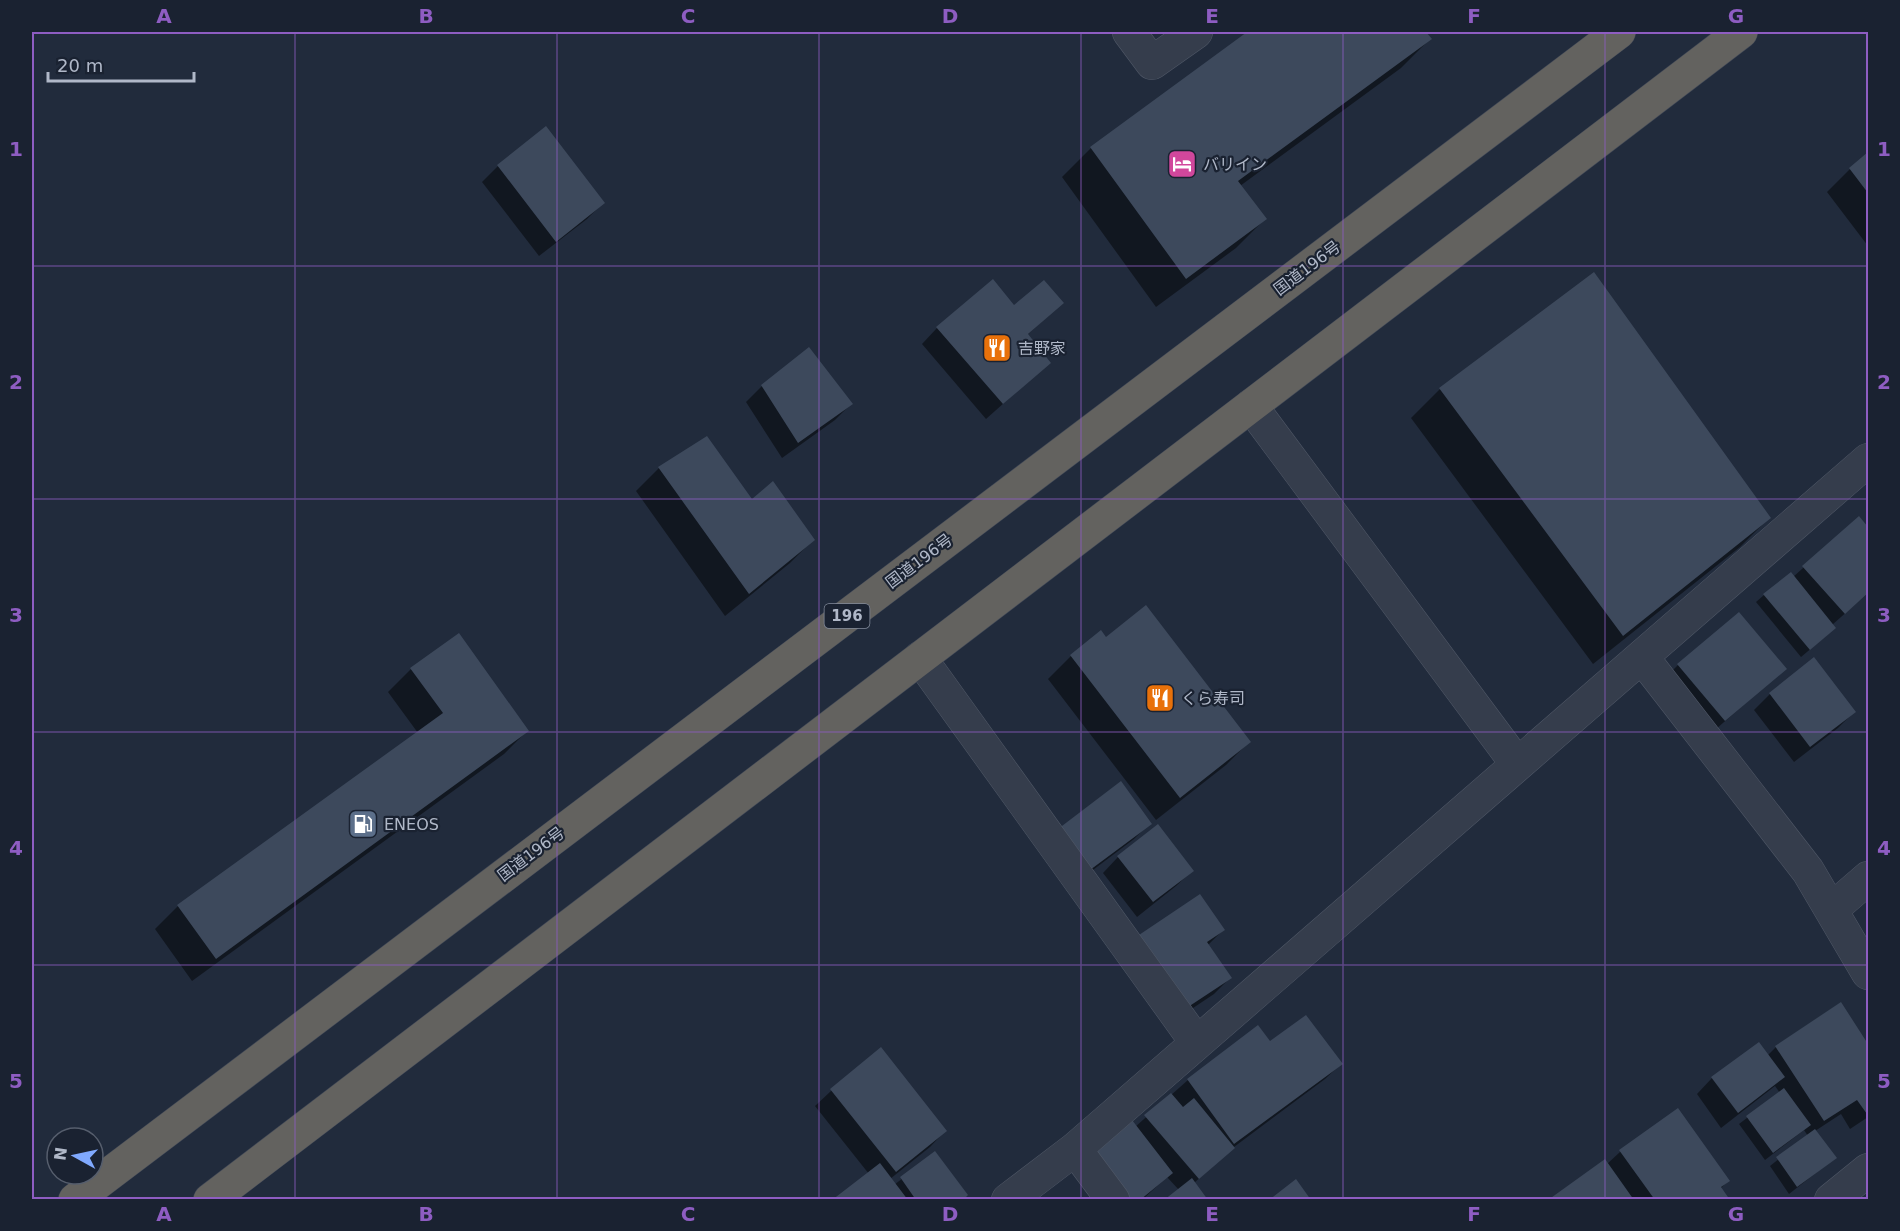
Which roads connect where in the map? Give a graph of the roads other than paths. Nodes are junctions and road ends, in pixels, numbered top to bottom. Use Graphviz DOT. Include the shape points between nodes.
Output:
graph roads {
  1 [pos="1129,32"];
  2 [pos="1196,32"];
  3 [pos="1619,32"];
  4 [pos="1741,32"];
  5 [pos="1251,406"];
  6 [pos="1869,460"];
  7 [pos="1642,657"];
  8 [pos="920,658"];
  9 [pos="1517,764"];
  10 [pos="1869,878"];
  11 [pos="1831,909"];
  12 [pos="1869,973"];
  13 [pos="1197,1043"];
  14 [pos="1075,1149"];
  15 [pos="1869,1170"];
  16 [pos="75,1200"];
  17 [pos="210,1200"];
  18 [pos="1008,1200"];
  19 [pos="1113,1200"];
  20 [pos="1831,1200"];
  1 -- 2 [label="street" via="1152,63"];
  3 -- 16 [label="highway, 国道196号 / 196"];
  4 -- 5 [label="highway"];
  5 -- 8 [label="highway"];
  5 -- 9 [label="street"];
  6 -- 7 [label="street"];
  7 -- 9 [label="street"];
  7 -- 11 [label="street" via="1808,871"];
  8 -- 13 [label="street"];
  8 -- 17 [label="highway"];
  9 -- 13 [label="street"];
  10 -- 11 [label="street"];
  11 -- 12 [label="street"];
  13 -- 14 [label="street"];
  14 -- 18 [label="street"];
  14 -- 19 [label="street"];
  15 -- 20 [label="street"];
}
